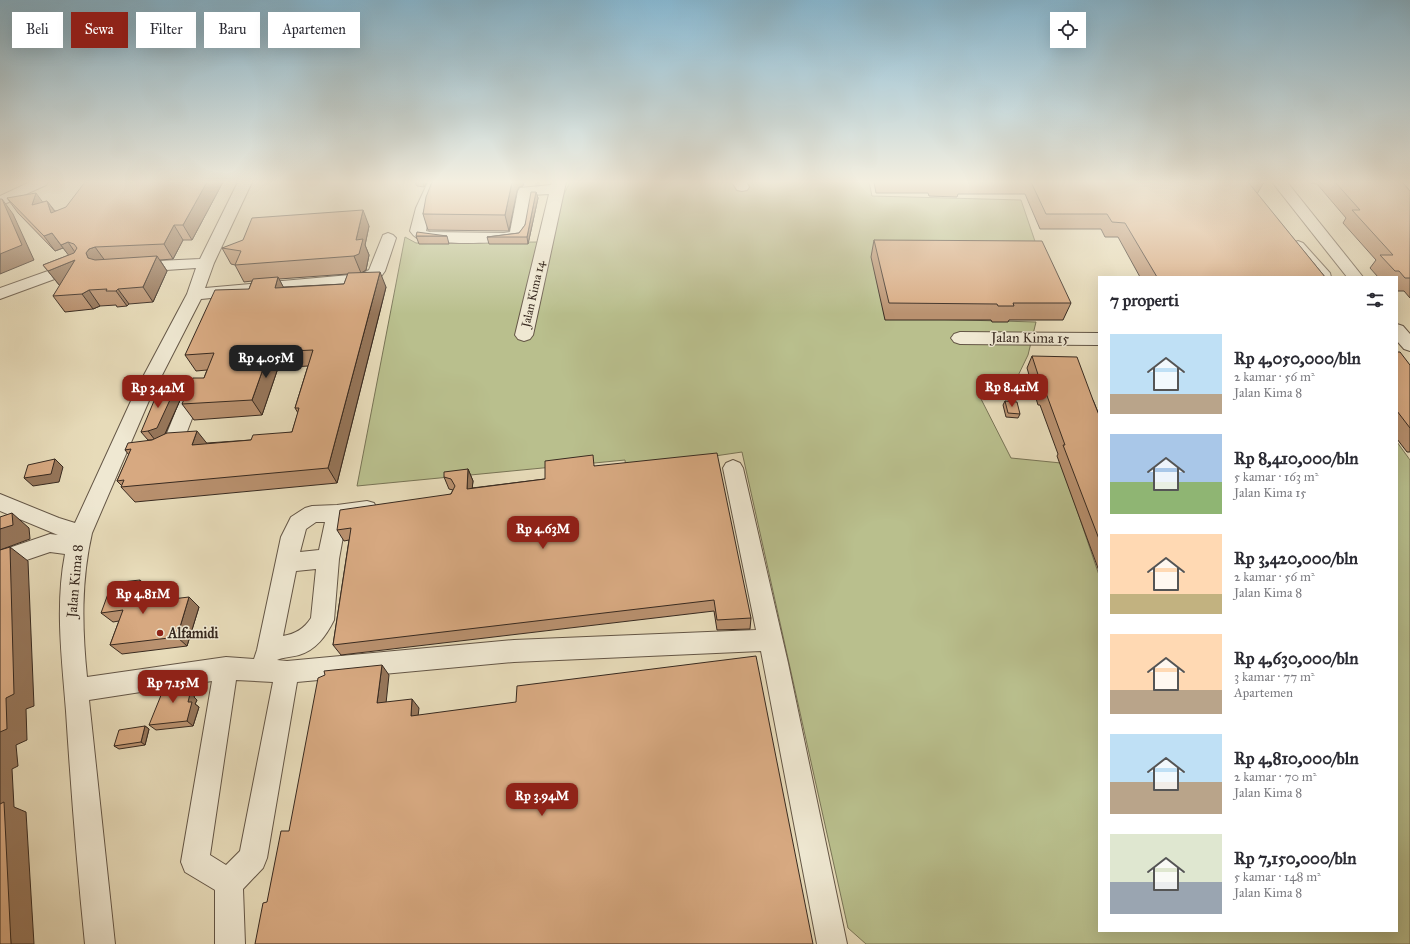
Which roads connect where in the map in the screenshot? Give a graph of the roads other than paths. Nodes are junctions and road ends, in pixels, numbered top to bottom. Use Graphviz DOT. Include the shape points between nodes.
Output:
graph roads {
  1 [pos="224,226"];
  2 [pos="419,226"];
  3 [pos="518,226"];
  4 [pos="549,226"];
  5 [pos="1314,226"];
  6 [pos="1287,234"];
  7 [pos="388,238"];
  8 [pos="206,263"];
  9 [pos="79,264"];
  10 [pos="122,268"];
  11 [pos="1325,276"];
  12 [pos="1354,276"];
  13 [pos="0,294"];
  14 [pos="195,294"];
  15 [pos="524,335"];
  16 [pos="960,338"];
  17 [pos="1098,339"];
  18 [pos="145,390"];
  19 [pos="118,450"];
  20 [pos="733,468"];
  21 [pos="0,502"];
  22 [pos="385,506"];
  23 [pos="337,513"];
  24 [pos="79,539"];
  25 [pos="328,558"];
  26 [pos="0,560"];
  27 [pos="287,562"];
  28 [pos="770,640"];
  29 [pos="265,660"];
  30 [pos="226,668"];
  31 [pos="287,672"];
  32 [pos="76,690"];
  33 [pos="229,883"];
  34 [pos="100,944"];
  35 [pos="230,944"];
  36 [pos="832,944"];
  1 -- 8 [label="street, Jalan Kima 8"];
  2 -- 3 [label="street" via="420,234 429,237 504,238 514,236"];
  4 -- 15 [label="street, Jalan Kima 14"];
  5 -- 12 [label="street"];
  6 -- 11 [label="street"];
  7 -- 14 [label="street" via="377,271 364,280"];
  8 -- 10 [label="street"];
  8 -- 14 [label="street, Jalan Kima 8"];
  9 -- 13 [label="street"];
  11 -- 12 [label="street"];
  14 -- 18 [label="street, Jalan Kima 8"];
  16 -- 17 [label="street, Jalan Kima 15"];
  18 -- 19 [label="street, Jalan Kima 8"];
  18 -- 19 [label="street" via="191,389 194,392 173,442 168,446"];
  19 -- 24 [label="street, Jalan Kima 8"];
  20 -- 28 [label="street"];
  21 -- 24 [label="street" via="54,525"];
  22 -- 23 [label="street"];
  23 -- 25 [label="street"];
  23 -- 27 [label="street" via="312,514 298,523"];
  24 -- 26 [label="street" via="50,543"];
  24 -- 32 [label="street, Jalan Kima 8" via="70,608"];
  25 -- 27 [label="street"];
  25 -- 29 [label="street" via="322,620 316,632 299,644"];
  27 -- 29 [label="street"];
  28 -- 31 [label="street" via="514,651"];
  28 -- 36 [label="street"];
  29 -- 30 [label="street"];
  29 -- 31 [label="street"];
  30 -- 32 [label="street"];
  30 -- 33 [label="street" via="195,862"];
  31 -- 33 [label="street" via="253,858"];
  32 -- 34 [label="street, Jalan Kima 8" via="86,820"];
  33 -- 35 [label="street"];
}
